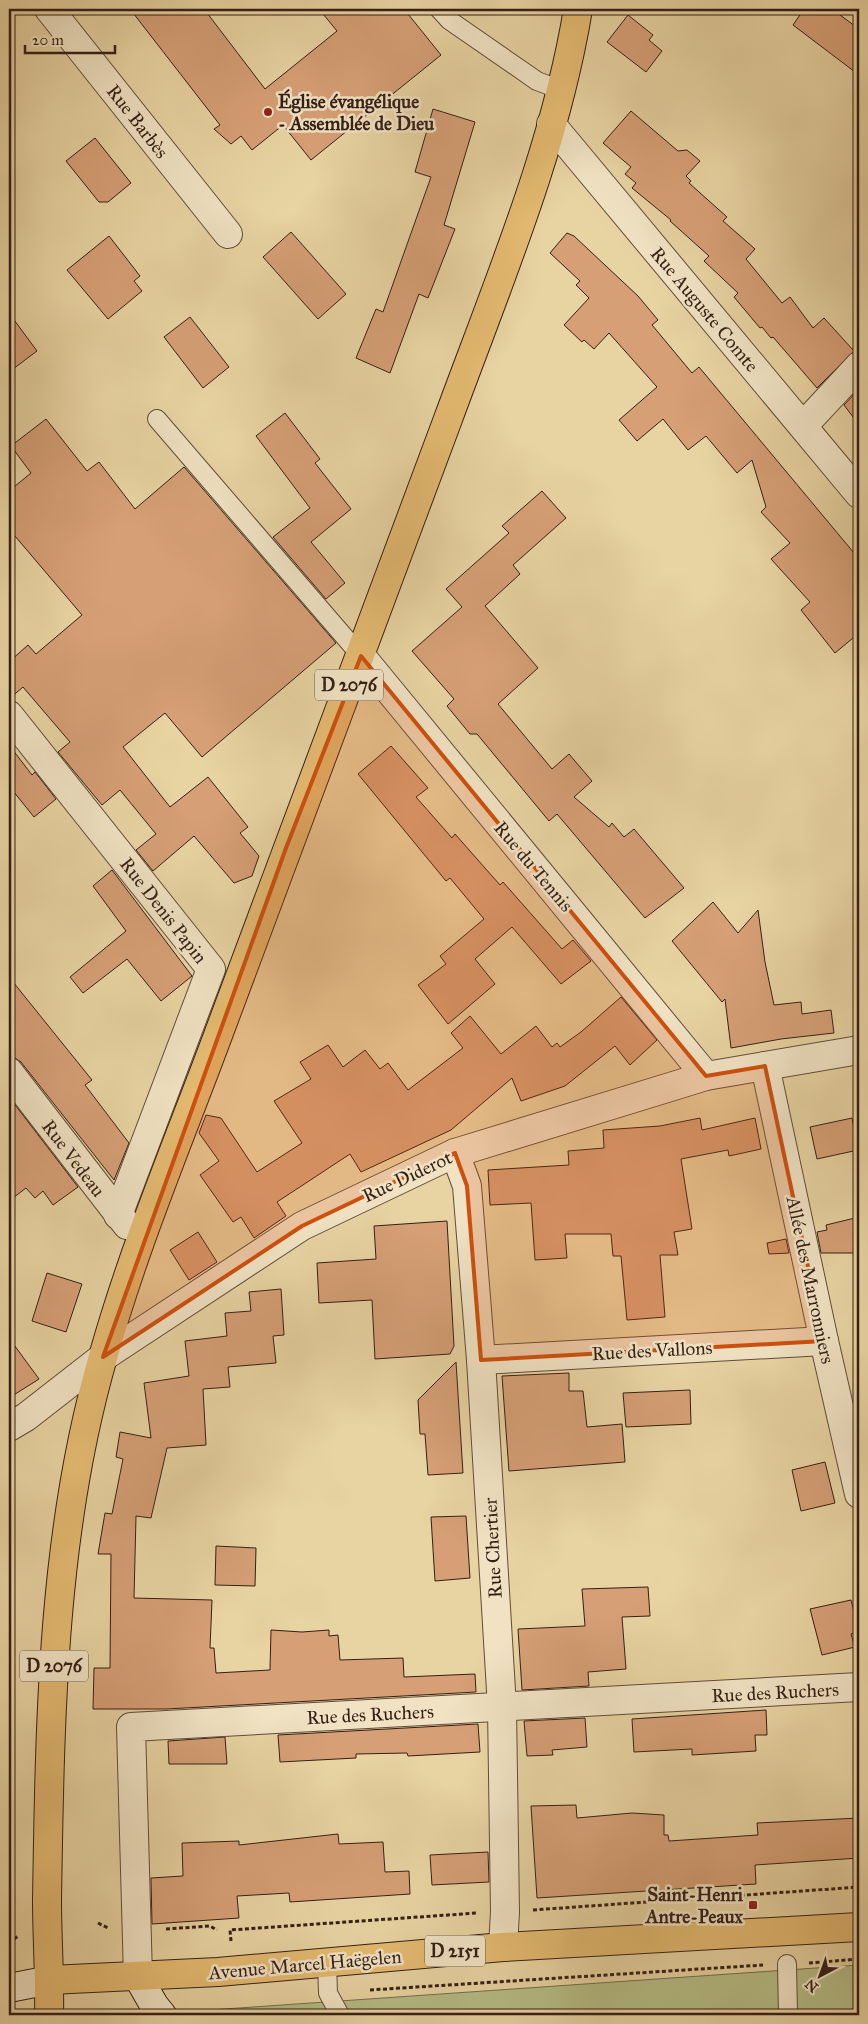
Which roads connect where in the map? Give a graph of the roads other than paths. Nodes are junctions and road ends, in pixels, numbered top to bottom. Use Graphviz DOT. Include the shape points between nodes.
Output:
graph roads {
  1 [pos="49,9"];
  2 [pos="439,9"];
  3 [pos="578,9"];
  4 [pos="561,90"];
  5 [pos="551,124"];
  6 [pos="228,234"];
  7 [pos="859,366"];
  8 [pos="157,419"];
  9 [pos="802,426"];
  10 [pos="859,494"];
  11 [pos="361,656"];
  12 [pos="9,715"];
  13 [pos="859,1050"];
  14 [pos="765,1066"];
  15 [pos="9,1072"];
  16 [pos="706,1076"];
  17 [pos="455,1153"];
  18 [pos="118,1215"];
  19 [pos="141,1241"];
  20 [pos="824,1341"];
  21 [pos="103,1357"];
  22 [pos="481,1360"];
  23 [pos="9,1427"];
  24 [pos="859,1494"];
  25 [pos="859,1687"];
  26 [pos="502,1707"];
  27 [pos="859,1927"];
  28 [pos="504,1947"];
  29 [pos="327,1963"];
  30 [pos="787,1964"];
  31 [pos="9,1973"];
  32 [pos="138,1977"];
  33 [pos="50,1980"];
  34 [pos="9,1988"];
  35 [pos="48,2015"];
  36 [pos="162,2015"];
  37 [pos="340,2015"];
  38 [pos="788,2015"];
  1 -- 6 [label="street, Rue Barbès"];
  2 -- 4 [label="lane" via="449,20 537,81"];
  3 -- 4 [label="main road, D 2076"];
  4 -- 5 [label="main road, D 2076"];
  5 -- 9 [label="street, Rue Auguste Comte"];
  5 -- 11 [label="main road, D 2076" via="536,177"];
  7 -- 9 [label="street"];
  8 -- 11 [label="lane"];
  9 -- 10 [label="street, Rue Auguste Comte"];
  11 -- 16 [label="street, Rue du Tennis"];
  11 -- 19 [label="main road, D 2076" via="286,848"];
  12 -- 18 [label="street, Rue Denis Papin" via="211,970"];
  13 -- 14 [label="street, Rue Diderot"];
  14 -- 16 [label="street, Rue Diderot"];
  14 -- 20 [label="street, Allée des Marronniers"];
  15 -- 18 [label="street, Rue Vedeau"];
  16 -- 17 [label="street, Rue Diderot"];
  17 -- 21 [label="street, Rue Diderot" via="302,1226"];
  17 -- 22 [label="street, Rue Chertier" via="466,1186"];
  18 -- 19 [label="street, Rue Vedeau"];
  19 -- 21 [label="main road, D 2076"];
  20 -- 22 [label="street, Rue des Vallons"];
  20 -- 24 [label="street, Allée des Marronniers"];
  21 -- 23 [label="street, Rue Diderot" via="26,1418"];
  21 -- 33 [label="main road, D 2076" via="77,1465 62,1562 51,1744 47,1902"];
  22 -- 26 [label="street, Rue Chertier"];
  25 -- 26 [label="street, Rue des Ruchers"];
  26 -- 28 [label="street, Rue Chertier"];
  26 -- 32 [label="street, Rue des Ruchers" via="131,1727"];
  27 -- 28 [label="main road, Avenue Marcel Haëgelen / D 2151"];
  28 -- 29 [label="main road, Avenue Marcel Haëgelen / D 2151"];
  29 -- 32 [label="main road, Avenue Marcel Haëgelen / D 2151"];
  29 -- 37 [label="lane" via="328,1993"];
  30 -- 38 [label="lane"];
  31 -- 33 [label="street"];
  32 -- 33 [label="main road, Avenue Marcel Haëgelen / D 2151"];
  32 -- 36 [label="street"];
  33 -- 34 [label="street"];
  33 -- 35 [label="main road, D 2076"];
}
